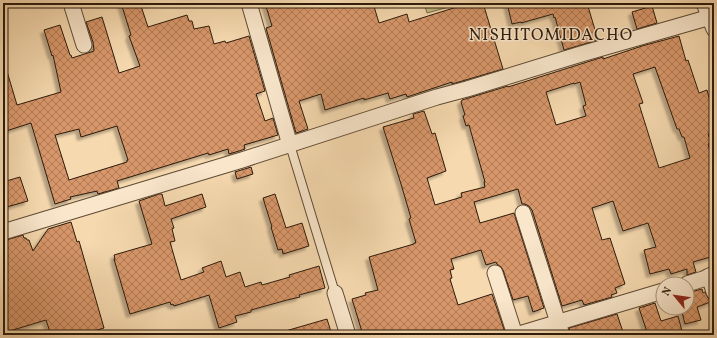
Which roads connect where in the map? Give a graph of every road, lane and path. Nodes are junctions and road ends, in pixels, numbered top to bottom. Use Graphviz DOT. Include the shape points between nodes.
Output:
graph roads {
  1 [pos="71,3"];
  2 [pos="250,3"];
  3 [pos="704,3"];
  4 [pos="713,21"];
  5 [pos="84,45"];
  6 [pos="290,145"];
  7 [pos="523,213"];
  8 [pos="3,232"];
  9 [pos="495,273"];
  10 [pos="712,275"];
  11 [pos="695,281"];
  12 [pos="714,292"];
  13 [pos="336,293"];
  14 [pos="655,294"];
  15 [pos="560,329"];
  16 [pos="348,335"];
  17 [pos="516,335"];
  1 -- 5 [label="street"];
  2 -- 6 [label="street"];
  3 -- 4 [label="street"];
  4 -- 6 [label="street" via="568,58"];
  6 -- 8 [label="street"];
  6 -- 13 [label="lane"];
  7 -- 15 [label="street"];
  9 -- 17 [label="street"];
  10 -- 11 [label="street"];
  10 -- 12 [label="street"];
  13 -- 16 [label="street"];
  14 -- 15 [label="street"];
  15 -- 17 [label="street"];
}
